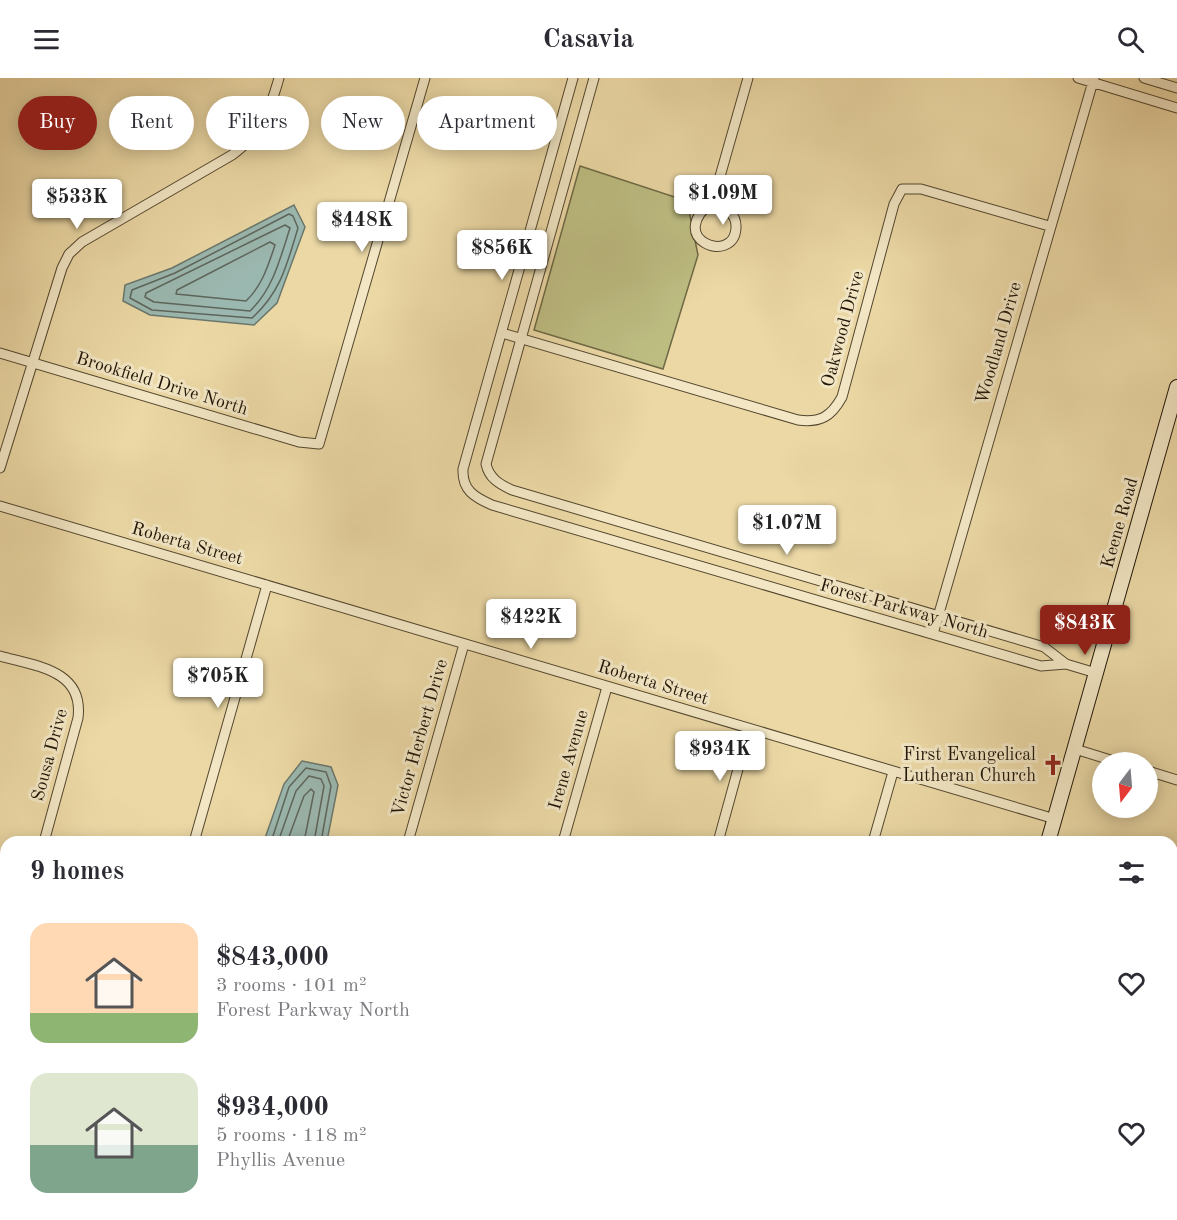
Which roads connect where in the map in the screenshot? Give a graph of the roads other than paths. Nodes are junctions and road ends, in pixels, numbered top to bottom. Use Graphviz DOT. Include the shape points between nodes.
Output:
graph roads {
  1 [pos="279,78"];
  2 [pos="425,78"];
  3 [pos="573,78"];
  4 [pos="594,78"];
  5 [pos="748,78"];
  6 [pos="1078,78"];
  7 [pos="1144,78"];
  8 [pos="1094,80"];
  9 [pos="1177,88"];
  10 [pos="1177,108"];
  11 [pos="713,201"];
  12 [pos="1049,226"];
  13 [pos="502,333"];
  14 [pos="520,339"];
  15 [pos="0,352"];
  16 [pos="32,362"];
  17 [pos="1177,387"];
  18 [pos="0,468"];
  19 [pos="0,506"];
  20 [pos="609,518"];
  21 [pos="604,537"];
  22 [pos="267,585"];
  23 [pos="939,614"];
  24 [pos="933,634"];
  25 [pos="464,644"];
  26 [pos="0,656"];
  27 [pos="1066,664"];
  28 [pos="1096,673"];
  29 [pos="607,687"];
  30 [pos="749,729"];
  31 [pos="1075,749"];
  32 [pos="1092,754"];
  33 [pos="893,772"];
  34 [pos="1158,774"];
  35 [pos="1177,780"];
  36 [pos="1055,819"];
  37 [pos="46,836"];
  38 [pos="196,836"];
  39 [pos="410,836"];
  40 [pos="565,836"];
  41 [pos="720,836"];
  42 [pos="875,836"];
  43 [pos="1050,836"];
  1 -- 16 [label="street" via="272,103 251,141 82,242 69,254"];
  2 -- 16 [label="street, Brookfield Drive North" via="319,444 299,442"];
  3 -- 13 [label="street"];
  4 -- 14 [label="street"];
  5 -- 11 [label="street"];
  6 -- 8 [label="street"];
  7 -- 9 [label="street"];
  8 -- 10 [label="street"];
  8 -- 12 [label="street, Woodland Drive"];
  11 -- 11 [label="street" via="732,213 736,226 733,238 715,247 702,242 695,230 697,217"];
  12 -- 14 [label="street, Oakwood Drive" via="921,189 902,189 894,204 842,397 826,418 812,422"];
  12 -- 23 [label="street, Woodland Drive"];
  13 -- 14 [label="street"];
  13 -- 21 [label="street, Forest Parkway North" via="463,469 464,484 476,498 492,505"];
  14 -- 20 [label="street, Forest Parkway North" via="486,464 489,474 512,490"];
  15 -- 16 [label="street, Brookfield Drive North"];
  16 -- 18 [label="street"];
  17 -- 28 [label="main road, Keene Road"];
  19 -- 22 [label="street, Roberta Street"];
  20 -- 21 [label="street"];
  20 -- 23 [label="street, Forest Parkway North"];
  21 -- 24 [label="street, Forest Parkway North"];
  22 -- 25 [label="street, Roberta Street"];
  22 -- 38 [label="street"];
  23 -- 24 [label="street, Woodland Drive"];
  23 -- 27 [label="street, Forest Parkway North" via="1044,647"];
  24 -- 27 [label="street, Forest Parkway North" via="1041,666"];
  25 -- 29 [label="street, Roberta Street"];
  25 -- 39 [label="street, Victor Herbert Drive"];
  26 -- 37 [label="street, Sousa Drive" via="63,677 74,687 80,702"];
  27 -- 28 [label="street, Forest Parkway North"];
  28 -- 31 [label="main road, Keene Road"];
  29 -- 30 [label="street, Roberta Street"];
  29 -- 40 [label="street, Irene Avenue"];
  30 -- 33 [label="street, Roberta Street"];
  30 -- 41 [label="street"];
  31 -- 32 [label="street"];
  31 -- 36 [label="main road, Keene Road"];
  33 -- 36 [label="street, Roberta Street"];
  33 -- 42 [label="street"];
  34 -- 35 [label="street"];
  36 -- 43 [label="main road, Keene Road"];
}
